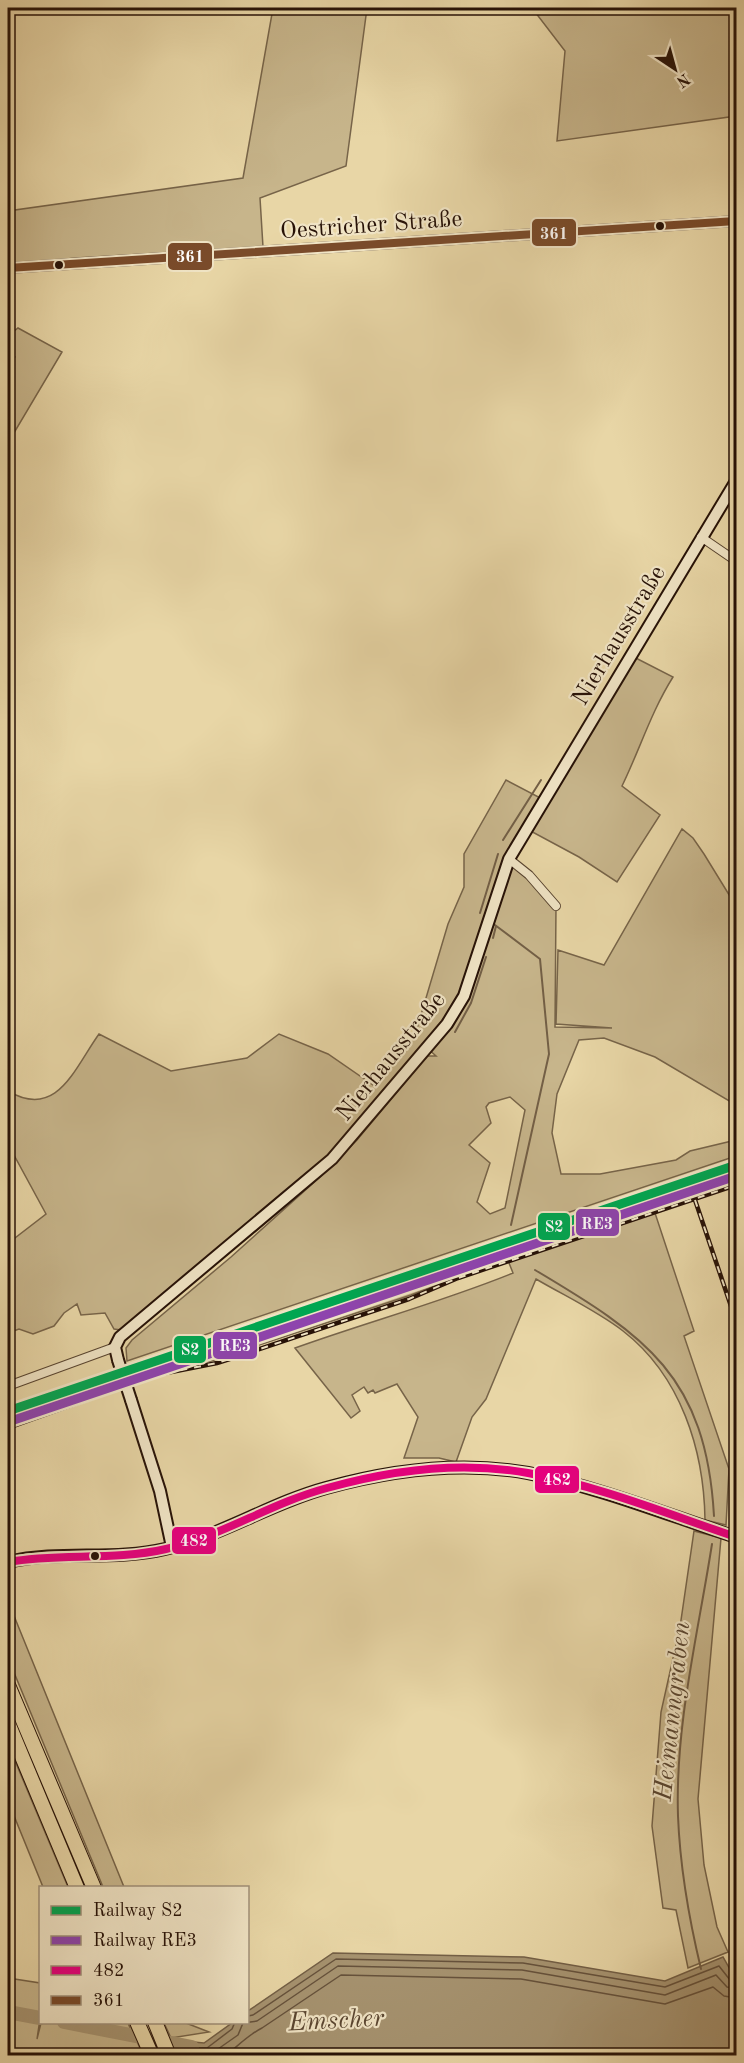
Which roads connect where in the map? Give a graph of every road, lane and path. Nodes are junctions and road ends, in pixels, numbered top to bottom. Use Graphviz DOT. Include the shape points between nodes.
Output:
graph roads {
  1 [pos="736,221"];
  2 [pos="8,268"];
  3 [pos="736,481"];
  4 [pos="701,537"];
  5 [pos="736,561"];
  6 [pos="509,859"];
  7 [pos="556,906"];
  8 [pos="115,1347"];
  9 [pos="8,1386"];
  10 [pos="736,1537"];
  11 [pos="172,1547"];
  12 [pos="8,1562"];
  13 [pos="8,1685"];
  14 [pos="8,1723"];
  15 [pos="77,1886"];
  16 [pos="94,1886"];
  17 [pos="138,2024"];
  18 [pos="156,2024"];
  19 [pos="152,2055"];
  20 [pos="169,2055"];
  1 -- 2 [label="street, Oestricher Straße"];
  3 -- 4 [label="main road, Nierhausstraße"];
  4 -- 5 [label="street"];
  4 -- 6 [label="main road, Nierhausstraße"];
  6 -- 7 [label="street"];
  6 -- 8 [label="main road, Nierhausstraße" via="465,996 447,1024 332,1159 128,1331"];
  8 -- 9 [label="street"];
  8 -- 11 [label="main road, bridge" via="160,1491"];
  10 -- 11 [label="main road" via="558,1480 453,1467 380,1476 326,1488"];
  11 -- 12 [label="main road" via="128,1554 57,1554"];
  13 -- 16 [label="highway"];
  14 -- 15 [label="highway"];
  17 -- 19 [label="highway"];
  18 -- 20 [label="highway"];
}
